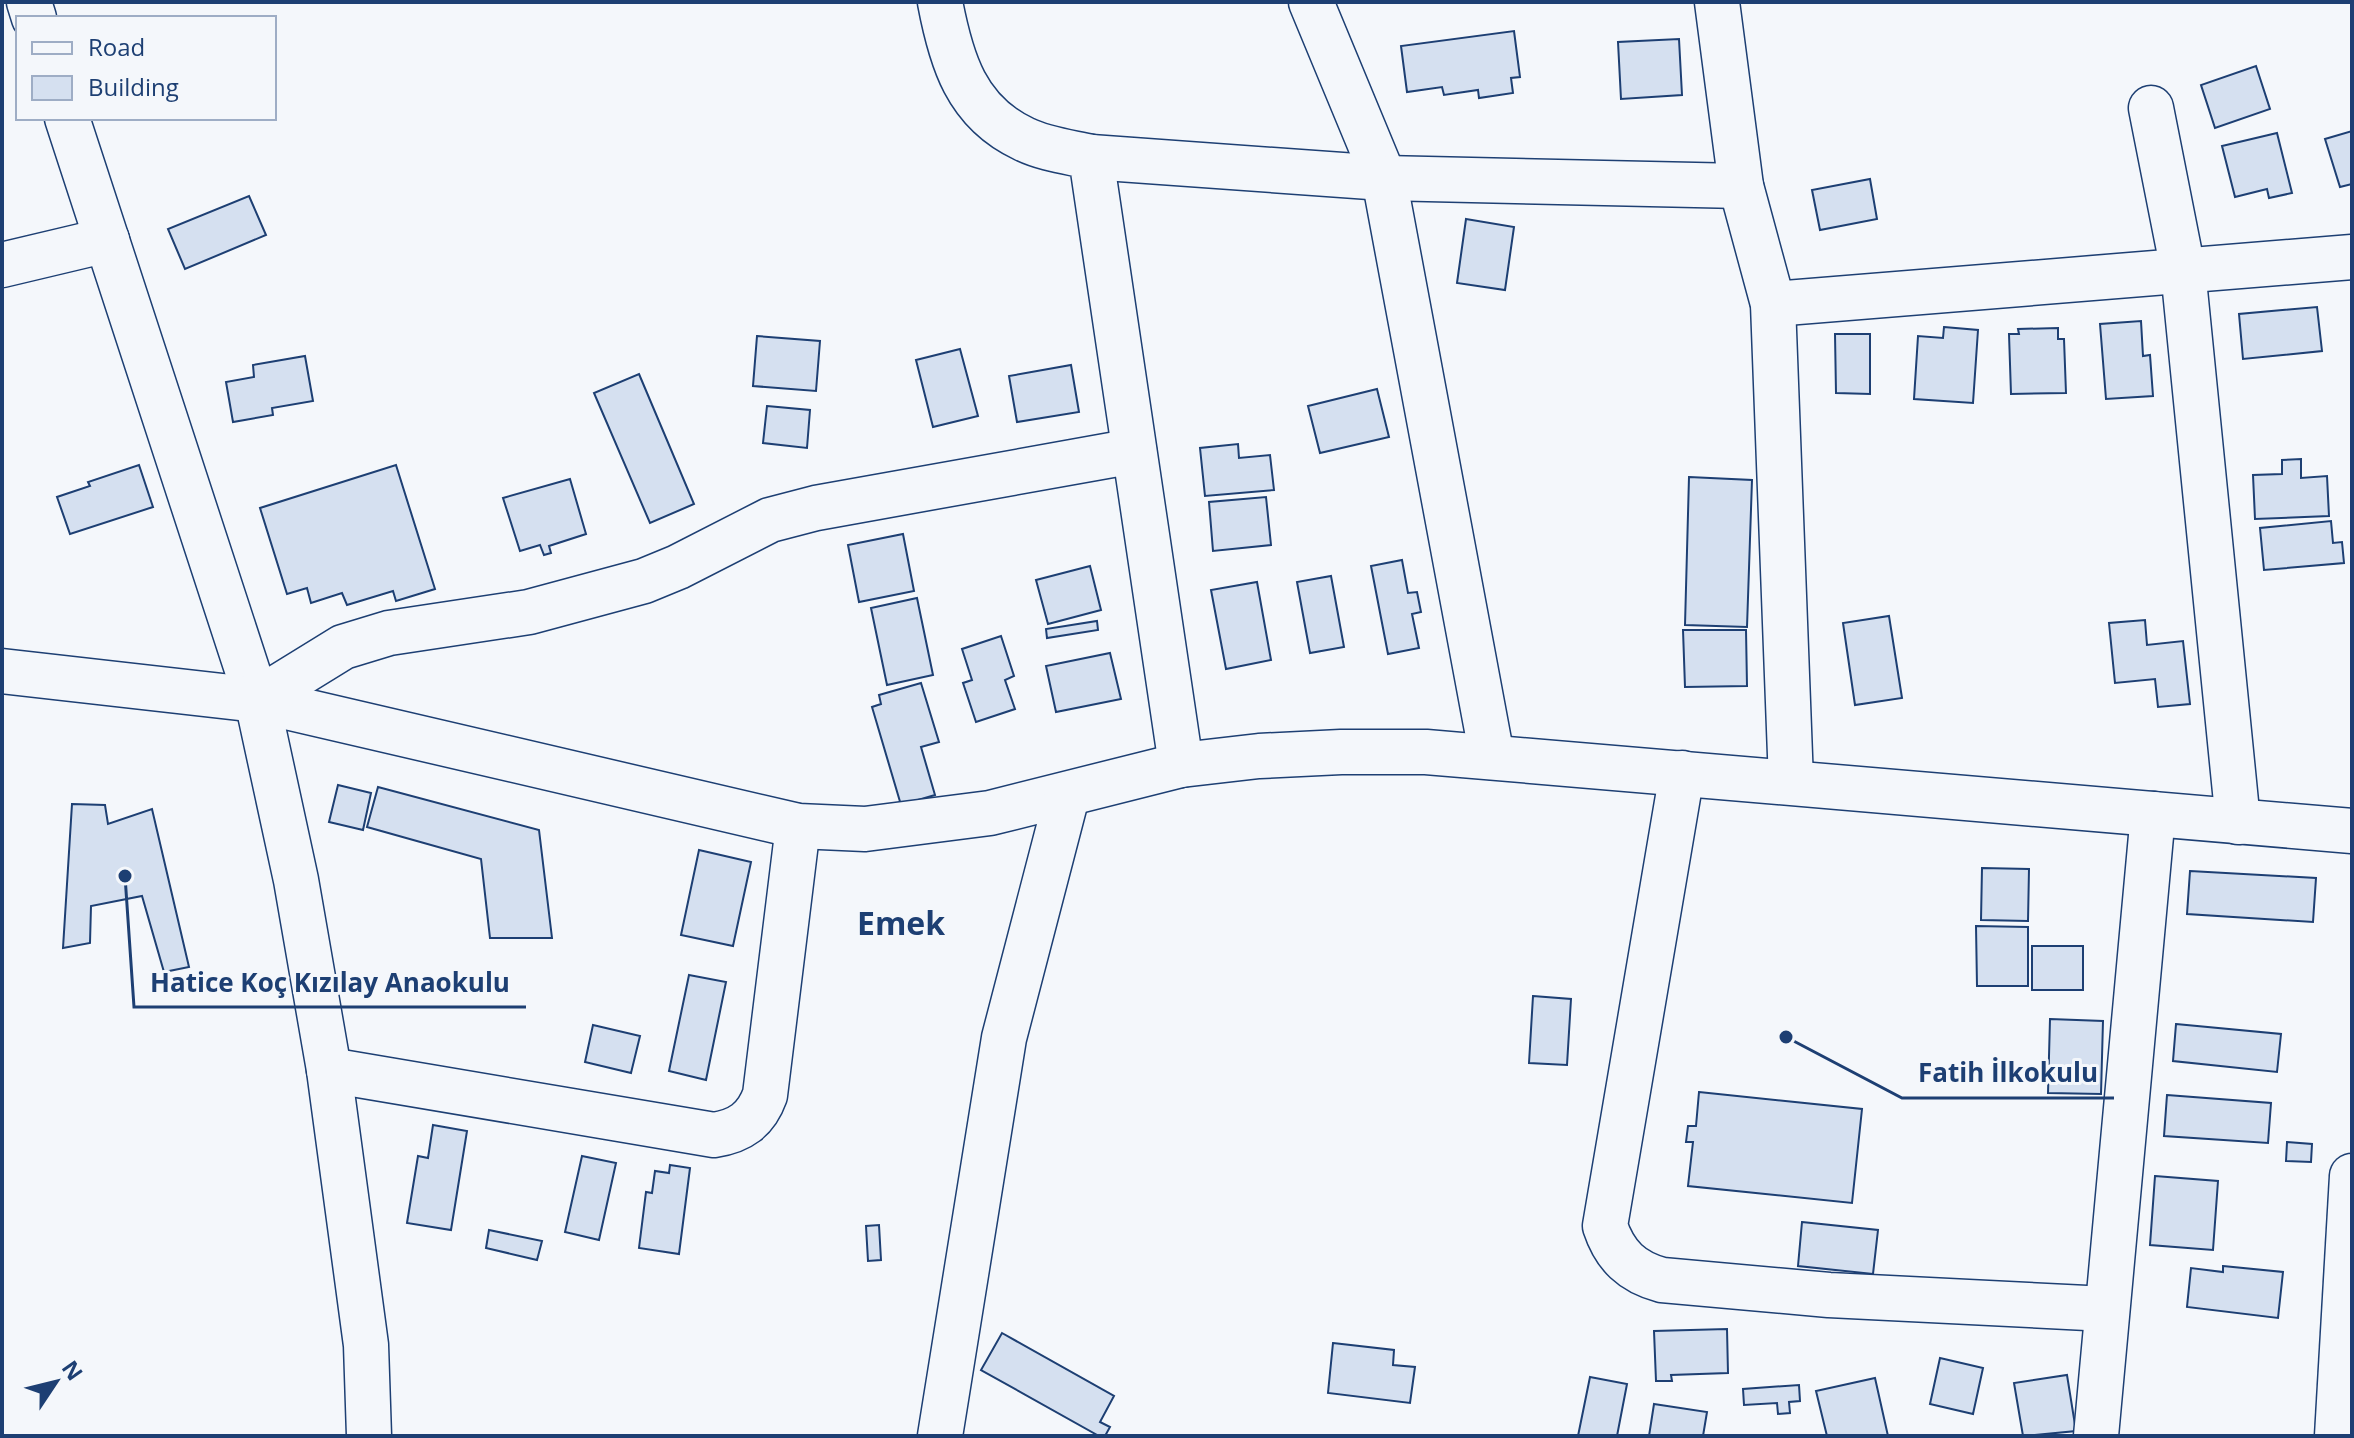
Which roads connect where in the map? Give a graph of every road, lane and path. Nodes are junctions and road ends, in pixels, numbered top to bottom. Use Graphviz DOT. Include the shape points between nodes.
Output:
graph roads {
  1 [pos="940,2"];
  2 [pos="1311,2"];
  3 [pos="1717,2"];
  4 [pos="2151,108"];
  5 [pos="68,120"];
  6 [pos="1091,157"];
  7 [pos="1384,178"];
  8 [pos="1741,186"];
  9 [pos="107,240"];
  10 [pos="2352,257"];
  11 [pos="2,265"];
  12 [pos="2183,270"];
  13 [pos="1773,304"];
  14 [pos="1134,451"];
  15 [pos="3,682"];
  16 [pos="257,700"];
  17 [pos="1492,757"];
  18 [pos="1181,765"];
  19 [pos="1682,773"];
  20 [pos="1791,782"];
  21 [pos="1067,796"];
  22 [pos="2153,814"];
  23 [pos="2238,822"];
  24 [pos="798,826"];
  25 [pos="2352,831"];
  26 [pos="329,1070"];
  27 [pos="2352,1176"];
  28 [pos="2352,1187"];
  29 [pos="2107,1309"];
  30 [pos="369,1436"];
  31 [pos="940,1436"];
  32 [pos="2096,1436"];
  33 [pos="2337,1436"];
  1 -- 6 [label="street" via="955,66 971,95 995,121 1025,140"];
  2 -- 7 [label="street"];
  3 -- 8 [label="street"];
  4 -- 12 [label="street"];
  5 -- 9 [label="street"];
  6 -- 7 [label="street"];
  6 -- 14 [label="street"];
  7 -- 8 [label="street"];
  7 -- 17 [label="street"];
  8 -- 13 [label="street"];
  9 -- 11 [label="street"];
  9 -- 16 [label="street"];
  10 -- 12 [label="street"];
  12 -- 13 [label="street"];
  12 -- 23 [label="street"];
  13 -- 20 [label="street"];
  14 -- 16 [label="street" via="770,520 644,581 529,612 389,633 343,647"];
  14 -- 18 [label="street"];
  15 -- 16 [label="street"];
  16 -- 24 [label="street"];
  16 -- 26 [label="street"];
  17 -- 18 [label="street" via="1341,752"];
  17 -- 19 [label="street"];
  18 -- 21 [label="street"];
  19 -- 20 [label="street"];
  19 -- 29 [label="street" via="1605,1226 1618,1255 1644,1276 1662,1280 1829,1295"];
  20 -- 22 [label="street"];
  21 -- 24 [label="street" via="918,824 865,829"];
  21 -- 31 [label="street" via="1004,1038"];
  22 -- 23 [label="street"];
  22 -- 29 [label="street"];
  23 -- 25 [label="street"];
  24 -- 26 [label="street" via="765,1095 754,1117 731,1133 714,1135"];
  26 -- 30 [label="street" via="366,1345"];
  27 -- 28 [label="street"];
  28 -- 33 [label="street"];
  29 -- 32 [label="street"];
}
